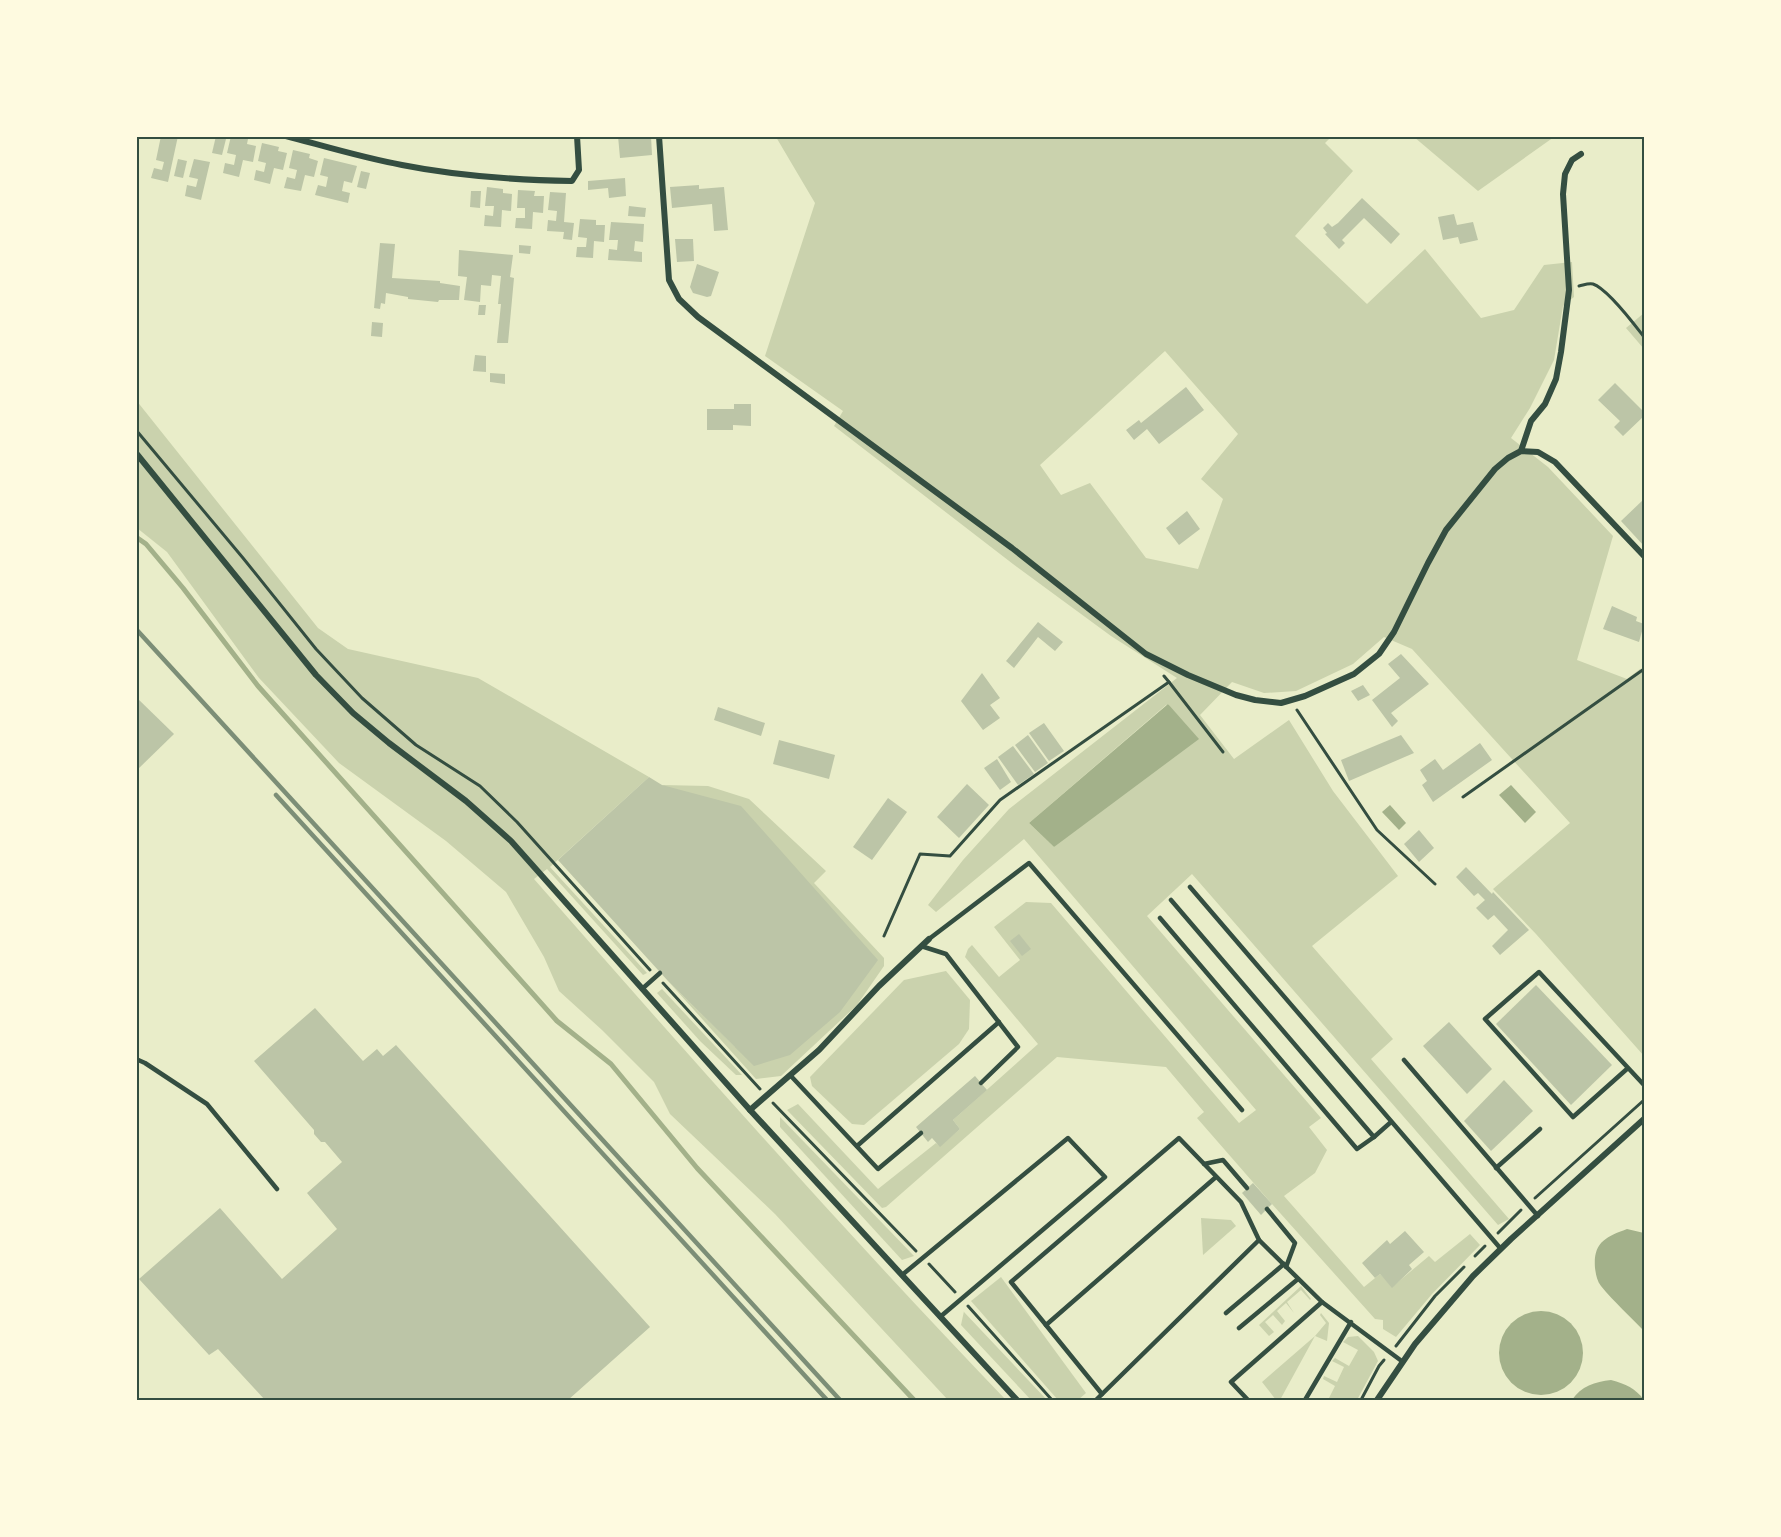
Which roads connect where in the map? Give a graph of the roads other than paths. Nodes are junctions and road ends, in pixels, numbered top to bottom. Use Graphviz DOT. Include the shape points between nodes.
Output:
graph roads {
  1 [pos="285,136"];
  2 [pos="577,136"];
  3 [pos="659,136"];
  4 [pos="1581,154"];
  5 [pos="1521,451"];
  6 [pos="137,453"];
  7 [pos="1644,556"];
  8 [pos="1190,887"];
  9 [pos="1171,900"];
  10 [pos="1160,918"];
  11 [pos="929,939"];
  12 [pos="921,946"];
  13 [pos="660,973"];
  14 [pos="642,989"];
  15 [pos="999,1022"];
  16 [pos="136,1059"];
  17 [pos="1404,1060"];
  18 [pos="1628,1068"];
  19 [pos="790,1075"];
  20 [pos="981,1083"];
  21 [pos="1644,1085"];
  22 [pos="750,1110"];
  23 [pos="1242,1110"];
  24 [pos="1644,1119"];
  25 [pos="1391,1122"];
  26 [pos="1540,1129"];
  27 [pos="921,1133"];
  28 [pos="1374,1137"];
  29 [pos="857,1146"];
  30 [pos="1204,1164"];
  31 [pos="1496,1167"];
  32 [pos="1216,1177"];
  33 [pos="1247,1188"];
  34 [pos="277,1189"];
  35 [pos="1267,1209"];
  36 [pos="1538,1215"];
  37 [pos="1259,1240"];
  38 [pos="1501,1249"];
  39 [pos="1285,1265"];
  40 [pos="902,1275"];
  41 [pos="1298,1279"];
  42 [pos="1322,1302"];
  43 [pos="1226,1313"];
  44 [pos="940,1317"];
  45 [pos="1351,1322"];
  46 [pos="1046,1325"];
  47 [pos="1239,1328"];
  48 [pos="1403,1362"];
  49 [pos="1102,1394"];
  50 [pos="1017,1401"];
  51 [pos="1096,1401"];
  52 [pos="1248,1401"];
  53 [pos="1305,1401"];
  54 [pos="1377,1401"];
  1 -- 2 [label="street" via="389,163 444,172 572,181 579,170"];
  3 -- 5 [label="street" via="669,280 679,298 698,317 1012,548 1146,654 1236,695 1290,701 1354,674 1379,654 1446,530 1495,469"];
  4 -- 5 [label="street" via="1572,160 1565,174 1569,290 1556,380 1545,404 1531,421"];
  5 -- 7 [label="street" via="1538,452 1555,462"];
  6 -- 14 [label="street" via="316,675 389,743 466,801 511,841"];
  8 -- 25 [label="lane"];
  9 -- 28 [label="lane"];
  10 -- 28 [label="lane" via="1357,1149"];
  11 -- 12 [label="street"];
  11 -- 23 [label="lane" via="1029,863"];
  12 -- 15 [label="lane" via="946,954"];
  12 -- 19 [label="street"];
  13 -- 14 [label="lane"];
  14 -- 22 [label="street"];
  15 -- 20 [label="lane" via="1018,1047"];
  15 -- 29 [label="lane"];
  16 -- 34 [label="lane" via="207,1104"];
  17 -- 31 [label="lane"];
  18 -- 18 [label="lane" via="1539,972 1485,1019 1573,1117"];
  18 -- 21 [label="lane"];
  19 -- 22 [label="street"];
  19 -- 29 [label="lane"];
  22 -- 40 [label="street"];
  24 -- 36 [label="street"];
  25 -- 28 [label="lane"];
  25 -- 38 [label="lane"];
  26 -- 31 [label="lane"];
  27 -- 29 [label="lane" via="878,1169"];
  30 -- 32 [label="lane"];
  30 -- 33 [label="lane" via="1222,1160"];
  30 -- 46 [label="lane" via="1179,1138 1011,1282"];
  31 -- 36 [label="lane"];
  32 -- 37 [label="lane" via="1241,1202"];
  32 -- 46 [label="lane"];
  35 -- 39 [label="lane" via="1295,1243"];
  36 -- 38 [label="street"];
  37 -- 39 [label="lane"];
  37 -- 49 [label="lane"];
  38 -- 48 [label="street" via="1473,1276"];
  39 -- 41 [label="lane"];
  39 -- 43 [label="lane"];
  40 -- 44 [label="street"];
  40 -- 44 [label="lane" via="1068,1138 1105,1177"];
  41 -- 42 [label="lane"];
  41 -- 47 [label="lane"];
  42 -- 45 [label="lane"];
  42 -- 52 [label="lane" via="1231,1382"];
  44 -- 50 [label="street"];
  45 -- 48 [label="lane"];
  45 -- 53 [label="lane"];
  46 -- 49 [label="lane"];
  48 -- 54 [label="street"];
  49 -- 51 [label="lane"];
}
